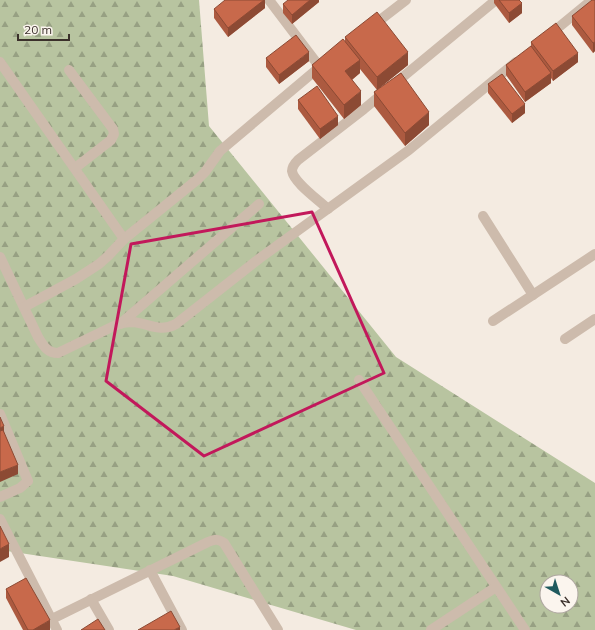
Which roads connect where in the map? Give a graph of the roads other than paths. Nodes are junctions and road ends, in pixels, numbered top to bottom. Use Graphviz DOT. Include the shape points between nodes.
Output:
graph roads {
  1 [pos="269,0"];
  2 [pos="406,0"];
  3 [pos="496,0"];
  4 [pos="592,0"];
  5 [pos="364,33"];
  6 [pos="543,40"];
  7 [pos="525,55"];
  8 [pos="329,59"];
  9 [pos="0,62"];
  10 [pos="319,66"];
  11 [pos="69,70"];
  12 [pos="75,168"];
  13 [pos="259,204"];
  14 [pos="328,209"];
  15 [pos="483,216"];
  16 [pos="124,239"];
  17 [pos="595,254"];
  18 [pos="0,257"];
  19 [pos="533,295"];
  20 [pos="24,307"];
  21 [pos="595,319"];
  22 [pos="493,321"];
  23 [pos="120,324"];
  24 [pos="565,339"];
  25 [pos="359,380"];
  26 [pos="0,414"];
  27 [pos="0,497"];
  28 [pos="0,519"];
  29 [pos="150,570"];
  30 [pos="496,587"];
  31 [pos="91,599"];
  32 [pos="52,619"];
  33 [pos="57,630"];
  34 [pos="108,630"];
  35 [pos="182,630"];
  36 [pos="278,630"];
  37 [pos="431,630"];
  38 [pos="525,630"];
  1 -- 10 [label="street"];
  2 -- 5 [label="street"];
  3 -- 14 [label="street" via="298,160 292,172 296,180"];
  4 -- 6 [label="street"];
  7 -- 14 [label="street" via="409,150"];
  8 -- 10 [label="street"];
  9 -- 12 [label="street"];
  10 -- 16 [label="street" via="220,151 198,179"];
  11 -- 12 [label="street" via="113,129 114,134 111,140"];
  12 -- 16 [label="street"];
  13 -- 23 [label="street"];
  14 -- 23 [label="street" via="176,324 164,328 132,322"];
  15 -- 19 [label="street"];
  16 -- 20 [label="street" via="89,271"];
  17 -- 19 [label="street"];
  18 -- 20 [label="street"];
  19 -- 22 [label="street"];
  20 -- 23 [label="street" via="44,347 52,353 58,353"];
  21 -- 24 [label="street"];
  25 -- 30 [label="street"];
  26 -- 27 [label="street" via="28,481 20,488"];
  28 -- 32 [label="street"];
  29 -- 31 [label="street"];
  29 -- 35 [label="street"];
  29 -- 36 [label="street" via="208,542 219,540 224,543"];
  30 -- 37 [label="street"];
  30 -- 38 [label="street"];
  31 -- 32 [label="street"];
  31 -- 34 [label="street"];
  32 -- 33 [label="street"];
}
